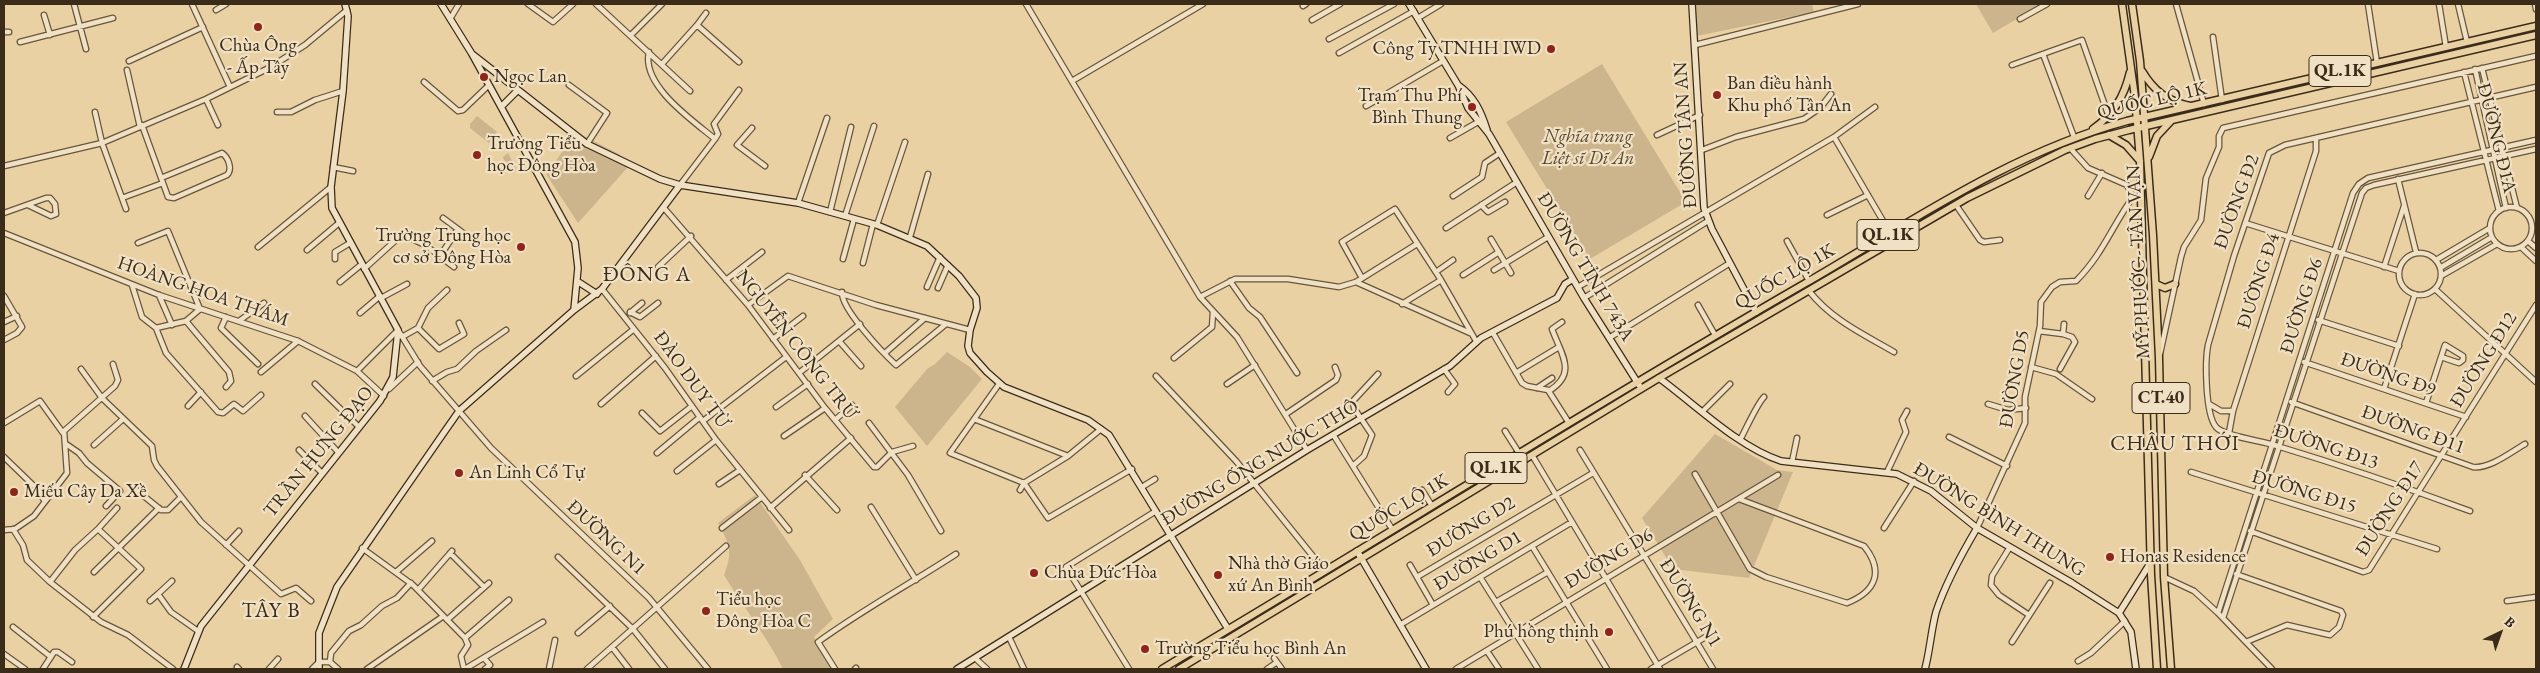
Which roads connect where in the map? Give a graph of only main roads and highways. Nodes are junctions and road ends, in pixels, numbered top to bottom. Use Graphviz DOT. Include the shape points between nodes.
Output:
graph roads {
  1 [pos="2122,4"];
  2 [pos="2132,4"];
  3 [pos="2536,26"];
  4 [pos="2536,35"];
  5 [pos="2131,68"];
  6 [pos="2140,68"];
  7 [pos="2194,106"];
  8 [pos="2145,118"];
  9 [pos="2137,119"];
  10 [pos="2171,120"];
  11 [pos="2145,126"];
  12 [pos="2138,128"];
  13 [pos="2091,131"];
  14 [pos="2109,135"];
  15 [pos="2148,160"];
  16 [pos="2140,161"];
  17 [pos="2156,284"];
  18 [pos="2175,284"];
  19 [pos="1756,312"];
  20 [pos="1760,320"];
  21 [pos="1650,373"];
  22 [pos="1659,378"];
  23 [pos="2151,575"];
  24 [pos="2164,578"];
  25 [pos="1228,629"];
  26 [pos="1233,637"];
  27 [pos="1183,668"];
  28 [pos="1162,669"];
  29 [pos="2157,669"];
  30 [pos="2171,669"];
  1 -- 5 [label="main road, MỸ PHƯỚC - TÂN VẠN"];
  2 -- 6 [label="main road, MỸ PHƯỚC - TÂN VẠN"];
  3 -- 7 [label="main road, QUỐC LỘ 1K / QL.1K"];
  4 -- 10 [label="main road, QUỐC LỘ 1K / QL.1K"];
  5 -- 9 [label="main road, MỸ PHƯỚC - TÂN VẠN"];
  5 -- 13 [label="main road" via="2124,93 2109,116"];
  6 -- 7 [label="main road" via="2160,94 2174,102"];
  6 -- 8 [label="main road, MỸ PHƯỚC - TÂN VẠN"];
  7 -- 8 [label="main road, QUỐC LỘ 1K / QL.1K"];
  8 -- 9 [label="main road, QUỐC LỘ 1K / QL.1K"];
  8 -- 11 [label="main road, MỸ PHƯỚC - TÂN VẠN"];
  9 -- 12 [label="main road, MỸ PHƯỚC - TÂN VẠN"];
  9 -- 13 [label="main road, QUỐC LỘ 1K / QL.1K"];
  10 -- 11 [label="main road, QUỐC LỘ 1K / QL.1K"];
  10 -- 15 [label="main road" via="2157,136"];
  11 -- 12 [label="main road, QUỐC LỘ 1K / QL.1K"];
  11 -- 15 [label="main road, MỸ PHƯỚC - TÂN VẠN / CT.40"];
  12 -- 14 [label="main road, QUỐC LỘ 1K / QL.1K"];
  12 -- 16 [label="main road, MỸ PHƯỚC - TÂN VẠN / CT.40"];
  13 -- 19 [label="main road, QUỐC LỘ 1K / QL.1K" via="1962,190"];
  14 -- 16 [label="main road" via="2126,145"];
  14 -- 20 [label="main road, QUỐC LỘ 1K / QL.1K" via="2037,162 1956,205"];
  15 -- 17 [label="main road, MỸ PHƯỚC - TÂN VẠN / CT.40"];
  16 -- 23 [label="main road, MỸ PHƯỚC - TÂN VẠN / CT.40"];
  17 -- 18 [label="main road" via="2165,288"];
  17 -- 24 [label="main road, MỸ PHƯỚC - TÂN VẠN / CT.40"];
  19 -- 20 [label="main road"];
  19 -- 21 [label="main road, QUỐC LỘ 1K / QL.1K"];
  20 -- 22 [label="main road, QUỐC LỘ 1K / QL.1K"];
  21 -- 22 [label="main road"];
  21 -- 25 [label="main road, QUỐC LỘ 1K / QL.1K"];
  22 -- 26 [label="main road, QUỐC LỘ 1K / QL.1K"];
  23 -- 24 [label="main road"];
  23 -- 29 [label="main road, MỸ PHƯỚC - TÂN VẠN / CT.40"];
  24 -- 30 [label="main road, MỸ PHƯỚC - TÂN VẠN / CT.40"];
  25 -- 26 [label="main road"];
  25 -- 28 [label="main road, QUỐC LỘ 1K / QL.1K"];
  26 -- 27 [label="main road, QUỐC LỘ 1K / QL.1K"];
}
